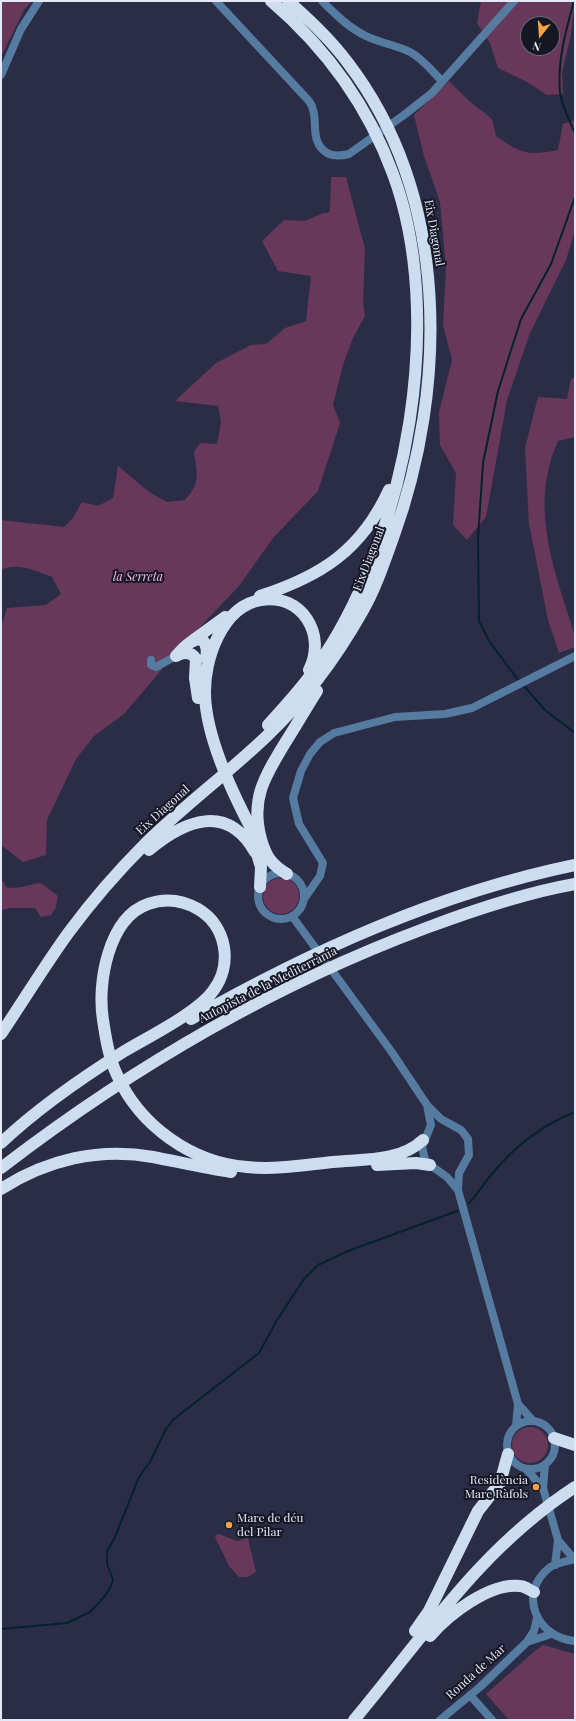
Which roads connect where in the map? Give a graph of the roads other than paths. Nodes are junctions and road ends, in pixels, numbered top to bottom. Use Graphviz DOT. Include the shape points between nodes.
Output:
graph roads {
  1 [pos="38,1"];
  2 [pos="216,1"];
  3 [pos="262,1"];
  4 [pos="271,1"];
  5 [pos="288,1"];
  6 [pos="298,1"];
  7 [pos="322,1"];
  8 [pos="514,1"];
  9 [pos="306,33"];
  10 [pos="332,43"];
  11 [pos="1,75"];
  12 [pos="442,81"];
  13 [pos="406,433"];
  14 [pos="362,612"];
  15 [pos="225,617"];
  16 [pos="192,641"];
  17 [pos="207,645"];
  18 [pos="176,656"];
  19 [pos="575,656"];
  20 [pos="151,660"];
  21 [pos="201,697"];
  22 [pos="282,709"];
  23 [pos="261,855"];
  24 [pos="575,865"];
  25 [pos="291,876"];
  26 [pos="320,876"];
  27 [pos="112,880"];
  28 [pos="575,884"];
  29 [pos="260,887"];
  30 [pos="304,899"];
  31 [pos="292,916"];
  32 [pos="1,1021"];
  33 [pos="1,1034"];
  34 [pos="426,1105"];
  35 [pos="450,1125"];
  36 [pos="426,1136"];
  37 [pos="1,1145"];
  38 [pos="463,1165"];
  39 [pos="1,1168"];
  40 [pos="434,1168"];
  41 [pos="1,1189"];
  42 [pos="458,1190"];
  43 [pos="518,1404"];
  44 [pos="533,1421"];
  45 [pos="516,1426"];
  46 [pos="554,1438"];
  47 [pos="575,1445"];
  48 [pos="508,1454"];
  49 [pos="545,1465"];
  50 [pos="526,1469"];
  51 [pos="575,1487"];
  52 [pos="543,1488"];
  53 [pos="558,1540"];
  54 [pos="575,1559"];
  55 [pos="555,1565"];
  56 [pos="534,1592"];
  57 [pos="537,1618"];
  58 [pos="551,1634"];
  59 [pos="527,1642"];
  60 [pos="575,1642"];
  61 [pos="383,1685"];
  62 [pos="470,1695"];
  63 [pos="373,1697"];
  64 [pos="354,1720"];
  65 [pos="440,1720"];
  66 [pos="492,1720"];
  1 -- 11 [label="street" via="21,29"];
  2 -- 12 [label="street" via="313,106 315,135 322,149 331,155 343,156 361,146 404,116 432,93"];
  3 -- 9 [label="highway"];
  4 -- 9 [label="highway, Eix Diagonal"];
  5 -- 10 [label="highway, Eix Diagonal"];
  6 -- 10 [label="highway" via="324,29"];
  7 -- 12 [label="street" via="357,31 415,56"];
  8 -- 12 [label="street"];
  9 -- 13 [label="highway, Eix Diagonal" via="337,70 364,110 385,152 403,204 415,267 417,324 414,375"];
  10 -- 14 [label="highway, Eix Diagonal" via="368,93 394,143 410,189 422,235 430,325 426,402 414,472 392,540"];
  13 -- 15 [label="highway" via="389,490 373,520 356,542 336,560 313,575 245,601"];
  13 -- 22 [label="highway, Eix Diagonal" via="392,503 351,610 325,655"];
  14 -- 23 [label="highway" via="262,784 256,814"];
  14 -- 27 [label="highway, Eix Diagonal" via="318,679 288,716 248,755 160,831"];
  15 -- 16 [label="highway"];
  15 -- 17 [label="highway"];
  16 -- 17 [label="highway" via="200,640"];
  16 -- 18 [label="highway"];
  17 -- 21 [label="highway"];
  18 -- 20 [label="street" via="156,667 151,665"];
  18 -- 21 [label="highway" via="187,653 196,659 195,678"];
  19 -- 26 [label="street" via="472,708 458,712 395,717 334,733 320,742 301,771 293,798 298,824 322,860"];
  21 -- 22 [label="highway" via="212,651 227,622 251,603 277,600 291,604 305,617 312,627 316,644 310,668"];
  21 -- 23 [label="highway" via="205,724"];
  22 -- 32 [label="highway, Eix Diagonal" via="257,736 146,837 92,892"];
  23 -- 25 [label="highway"];
  23 -- 27 [label="highway" via="235,828 220,822 204,821 191,824 169,835"];
  23 -- 29 [label="highway"];
  24 -- 37 [label="highway, Autopista de la Mediterrània" via="506,882 439,904 382,925 307,958 222,1001 147,1046 64,1099"];
  25 -- 26 [label="street" via="308,881"];
  25 -- 29 [label="street" via="271,875"];
  25 -- 30 [label="street" via="302,887"];
  26 -- 30 [label="street"];
  27 -- 33 [label="highway, Eix Diagonal" via="66,936"];
  28 -- 39 [label="highway, Autopista de la Mediterrània" via="448,920 350,958 305,979 218,1025 132,1076"];
  29 -- 31 [label="street" via="259,903 266,913 276,919"];
  30 -- 31 [label="street" via="299,911"];
  31 -- 34 [label="street" via="408,1075"];
  34 -- 35 [label="street"];
  34 -- 36 [label="street" via="431,1122"];
  35 -- 36 [label="street" via="438,1127"];
  35 -- 38 [label="street" via="461,1130 468,1139 470,1150"];
  36 -- 37 [label="highway" via="409,1151 387,1157 262,1168 231,1165 203,1157 177,1144 147,1118 118,1077 106,1044 102,1012 105,969 113,942 125,921 142,906 162,900 186,903 204,912 217,927 225,946 225,966 212,993 197,1007 120,1054 72,1086 19,1126"];
  36 -- 40 [label="street" via="423,1153"];
  38 -- 40 [label="street" via="453,1171"];
  38 -- 42 [label="street" via="458,1179"];
  40 -- 41 [label="highway" via="416,1163 262,1173 231,1172 152,1156 108,1153 51,1164 18,1178"];
  40 -- 42 [label="street" via="447,1177"];
  42 -- 43 [label="street"];
  43 -- 44 [label="street"];
  43 -- 45 [label="street"];
  44 -- 45 [label="street"];
  44 -- 46 [label="street" via="545,1426"];
  45 -- 48 [label="street" via="508,1436"];
  46 -- 47 [label="highway"];
  46 -- 49 [label="street" via="554,1454"];
  48 -- 50 [label="street" via="515,1465"];
  48 -- 61 [label="highway" via="500,1483 478,1511 429,1611 390,1667"];
  49 -- 50 [label="street" via="533,1470"];
  49 -- 52 [label="street"];
  50 -- 52 [label="street"];
  51 -- 61 [label="highway" via="505,1541 469,1578"];
  52 -- 53 [label="street"];
  53 -- 54 [label="street"];
  53 -- 55 [label="street"];
  54 -- 55 [label="street"];
  55 -- 56 [label="street" via="539,1579"];
  56 -- 57 [label="street" via="534,1610"];
  56 -- 63 [label="highway" via="518,1585 500,1587 487,1592 439,1626 387,1686"];
  57 -- 58 [label="street"];
  57 -- 59 [label="street, Ronda de Mar" via="534,1631"];
  58 -- 59 [label="street, Ronda de Mar"];
  58 -- 60 [label="street"];
  59 -- 62 [label="street, Ronda de Mar"];
  61 -- 63 [label="highway"];
  62 -- 65 [label="street, Ronda de Mar"];
  62 -- 66 [label="street"];
  63 -- 64 [label="highway"];
}
